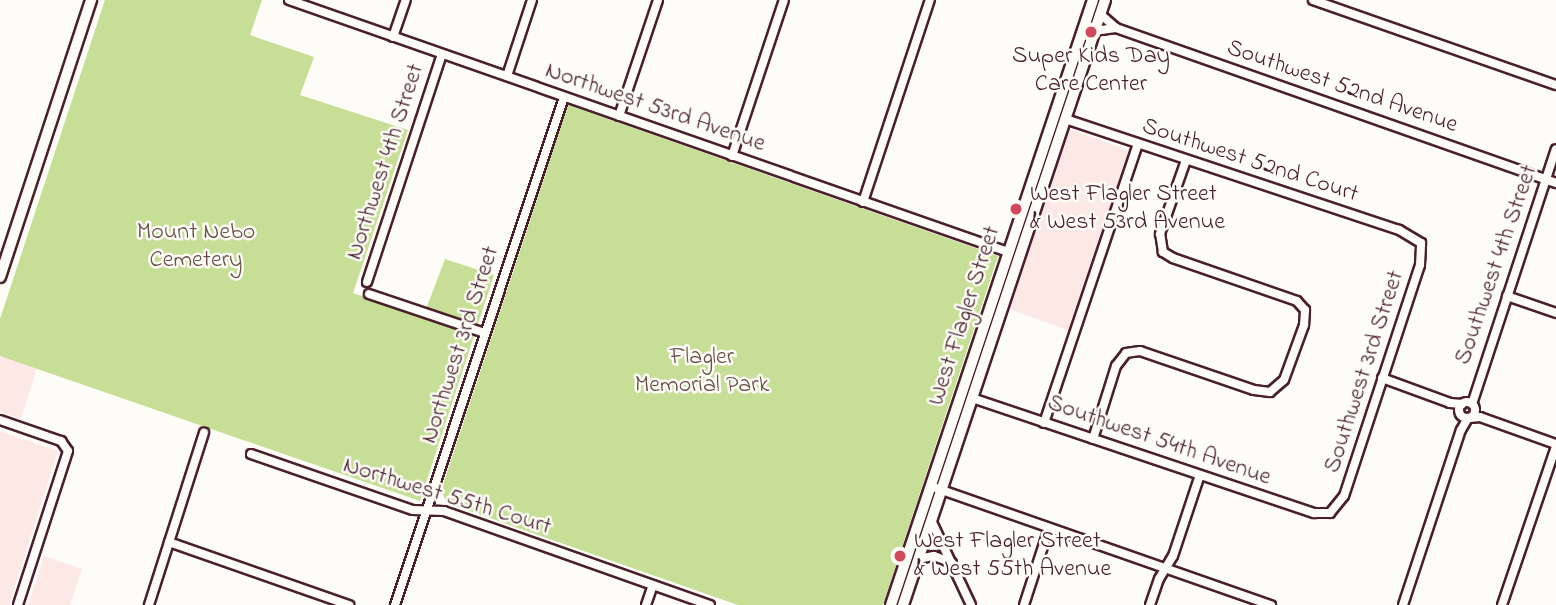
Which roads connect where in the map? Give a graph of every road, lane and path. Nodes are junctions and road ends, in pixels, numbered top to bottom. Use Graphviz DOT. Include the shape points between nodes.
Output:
graph roads {
  1 [pos="91,0"];
  2 [pos="289,0"];
  3 [pos="406,0"];
  4 [pos="532,0"];
  5 [pos="658,0"];
  6 [pos="783,0"];
  7 [pos="930,0"];
  8 [pos="1093,0"];
  9 [pos="1105,0"];
  10 [pos="1313,0"];
  11 [pos="1100,14"];
  12 [pos="1116,28"];
  13 [pos="1094,31"];
  14 [pos="393,37"];
  15 [pos="442,54"];
  16 [pos="507,76"];
  17 [pos="1064,84"];
  18 [pos="1556,85"];
  19 [pos="564,97"];
  20 [pos="619,116"];
  21 [pos="1065,119"];
  22 [pos="1138,144"];
  23 [pos="1556,149"];
  24 [pos="732,156"];
  25 [pos="1186,160"];
  26 [pos="1546,179"];
  27 [pos="1556,183"];
  28 [pos="863,202"];
  29 [pos="1421,243"];
  30 [pos="1014,253"];
  31 [pos="0,276"];
  32 [pos="367,282"];
  33 [pos="369,294"];
  34 [pos="1507,296"];
  35 [pos="1556,313"];
  36 [pos="485,333"];
  37 [pos="983,349"];
  38 [pos="1382,378"];
  39 [pos="972,398"];
  40 [pos="1468,411"];
  41 [pos="0,419"];
  42 [pos="1044,423"];
  43 [pos="204,433"];
  44 [pos="1093,439"];
  45 [pos="1556,445"];
  46 [pos="251,454"];
  47 [pos="1200,475"];
  48 [pos="936,487"];
  49 [pos="925,500"];
  50 [pos="426,510"];
  51 [pos="1335,510"];
  52 [pos="931,520"];
  53 [pos="1049,528"];
  54 [pos="169,542"];
  55 [pos="918,559"];
  56 [pos="952,563"];
  57 [pos="1165,569"];
  58 [pos="653,585"];
  59 [pos="18,605"];
  60 [pos="149,605"];
  61 [pos="349,605"];
  62 [pos="395,605"];
  63 [pos="646,605"];
  64 [pos="710,605"];
  65 [pos="891,605"];
  66 [pos="903,605"];
  67 [pos="971,605"];
  68 [pos="1024,605"];
  69 [pos="1150,605"];
  70 [pos="1271,605"];
  71 [pos="1403,605"];
  72 [pos="1502,605"];
  1 -- 31 [label="main road"];
  2 -- 14 [label="street, Northwest 53rd Avenue"];
  3 -- 14 [label="street"];
  4 -- 16 [label="street"];
  5 -- 20 [label="street"];
  6 -- 24 [label="street"];
  7 -- 28 [label="street"];
  8 -- 17 [label="main road, West Flagler Street"];
  9 -- 11 [label="main road, West Flagler Street"];
  10 -- 18 [label="street"];
  11 -- 12 [label="street, Southwest 52nd Avenue"];
  11 -- 13 [label="main road, West Flagler Street"];
  12 -- 13 [label="street, Southwest 52nd Avenue"];
  12 -- 26 [label="street, Southwest 52nd Avenue"];
  13 -- 21 [label="main road, West Flagler Street"];
  14 -- 15 [label="street, Northwest 53rd Avenue"];
  15 -- 16 [label="street, Northwest 53rd Avenue"];
  15 -- 32 [label="street, Northwest 4th Street"];
  16 -- 19 [label="street, Northwest 53rd Avenue"];
  17 -- 21 [label="main road"];
  17 -- 30 [label="main road, West Flagler Street" via="1015,232"];
  19 -- 20 [label="street, Northwest 53rd Avenue"];
  19 -- 36 [label="street, Northwest 3rd Street"];
  20 -- 24 [label="street, Northwest 53rd Avenue"];
  21 -- 22 [label="street, Southwest 52nd Court"];
  21 -- 30 [label="main road, West Flagler Street"];
  22 -- 25 [label="street, Southwest 52nd Court"];
  22 -- 42 [label="street"];
  23 -- 26 [label="street, Southwest 4th Street"];
  24 -- 28 [label="street, Northwest 53rd Avenue"];
  25 -- 29 [label="street, Southwest 52nd Court" via="1399,230"];
  25 -- 44 [label="street" via="1160,234 1162,250 1173,258 1289,297 1304,306 1304,325 1286,377 1277,389 1260,392 1140,351 1126,353 1116,366"];
  26 -- 27 [label="street, Southwest 52nd Avenue"];
  26 -- 34 [label="street, Southwest 4th Street"];
  28 -- 30 [label="street, Northwest 53rd Avenue"];
  29 -- 38 [label="street, Southwest 3rd Street" via="1420,265"];
  30 -- 37 [label="main road, West Flagler Street"];
  30 -- 37 [label="main road, West Flagler Street" via="1011,281"];
  33 -- 36 [label="street"];
  34 -- 35 [label="street"];
  34 -- 40 [label="street, Southwest 4th Street"];
  36 -- 50 [label="street, Northwest 3rd Street"];
  37 -- 39 [label="main road, West Flagler Street"];
  37 -- 48 [label="main road, West Flagler Street"];
  38 -- 40 [label="street"];
  38 -- 51 [label="street, Southwest 3rd Street" via="1344,496"];
  39 -- 42 [label="street, Southwest 54th Avenue"];
  39 -- 48 [label="main road, West Flagler Street"];
  40 -- 45 [label="street"];
  40 -- 71 [label="street, Southwest 4th Street"];
  41 -- 59 [label="street" via="61,441 68,454"];
  42 -- 44 [label="street, Southwest 54th Avenue"];
  43 -- 54 [label="street"];
  44 -- 47 [label="street, Southwest 54th Avenue"];
  45 -- 72 [label="street"];
  46 -- 50 [label="street, Northwest 55th Court" via="413,510"];
  47 -- 51 [label="street, Southwest 54th Avenue" via="1318,514"];
  47 -- 57 [label="street"];
  48 -- 49 [label="main road, West Flagler Street"];
  48 -- 52 [label="main road, West Flagler Street"];
  48 -- 53 [label="street"];
  49 -- 52 [label="main road"];
  49 -- 65 [label="main road, West Flagler Street"];
  50 -- 58 [label="street, Northwest 55th Court" via="444,511"];
  50 -- 62 [label="street, Northwest 3rd Street"];
  52 -- 55 [label="main road, West Flagler Street"];
  52 -- 56 [label="street"];
  53 -- 57 [label="street"];
  53 -- 68 [label="street"];
  54 -- 60 [label="street"];
  54 -- 61 [label="street"];
  55 -- 56 [label="street" via="934,556"];
  55 -- 66 [label="main road, West Flagler Street"];
  56 -- 67 [label="street"];
  57 -- 69 [label="street"];
  57 -- 70 [label="street"];
  58 -- 63 [label="street"];
  58 -- 64 [label="street, Northwest 55th Court"];
}
